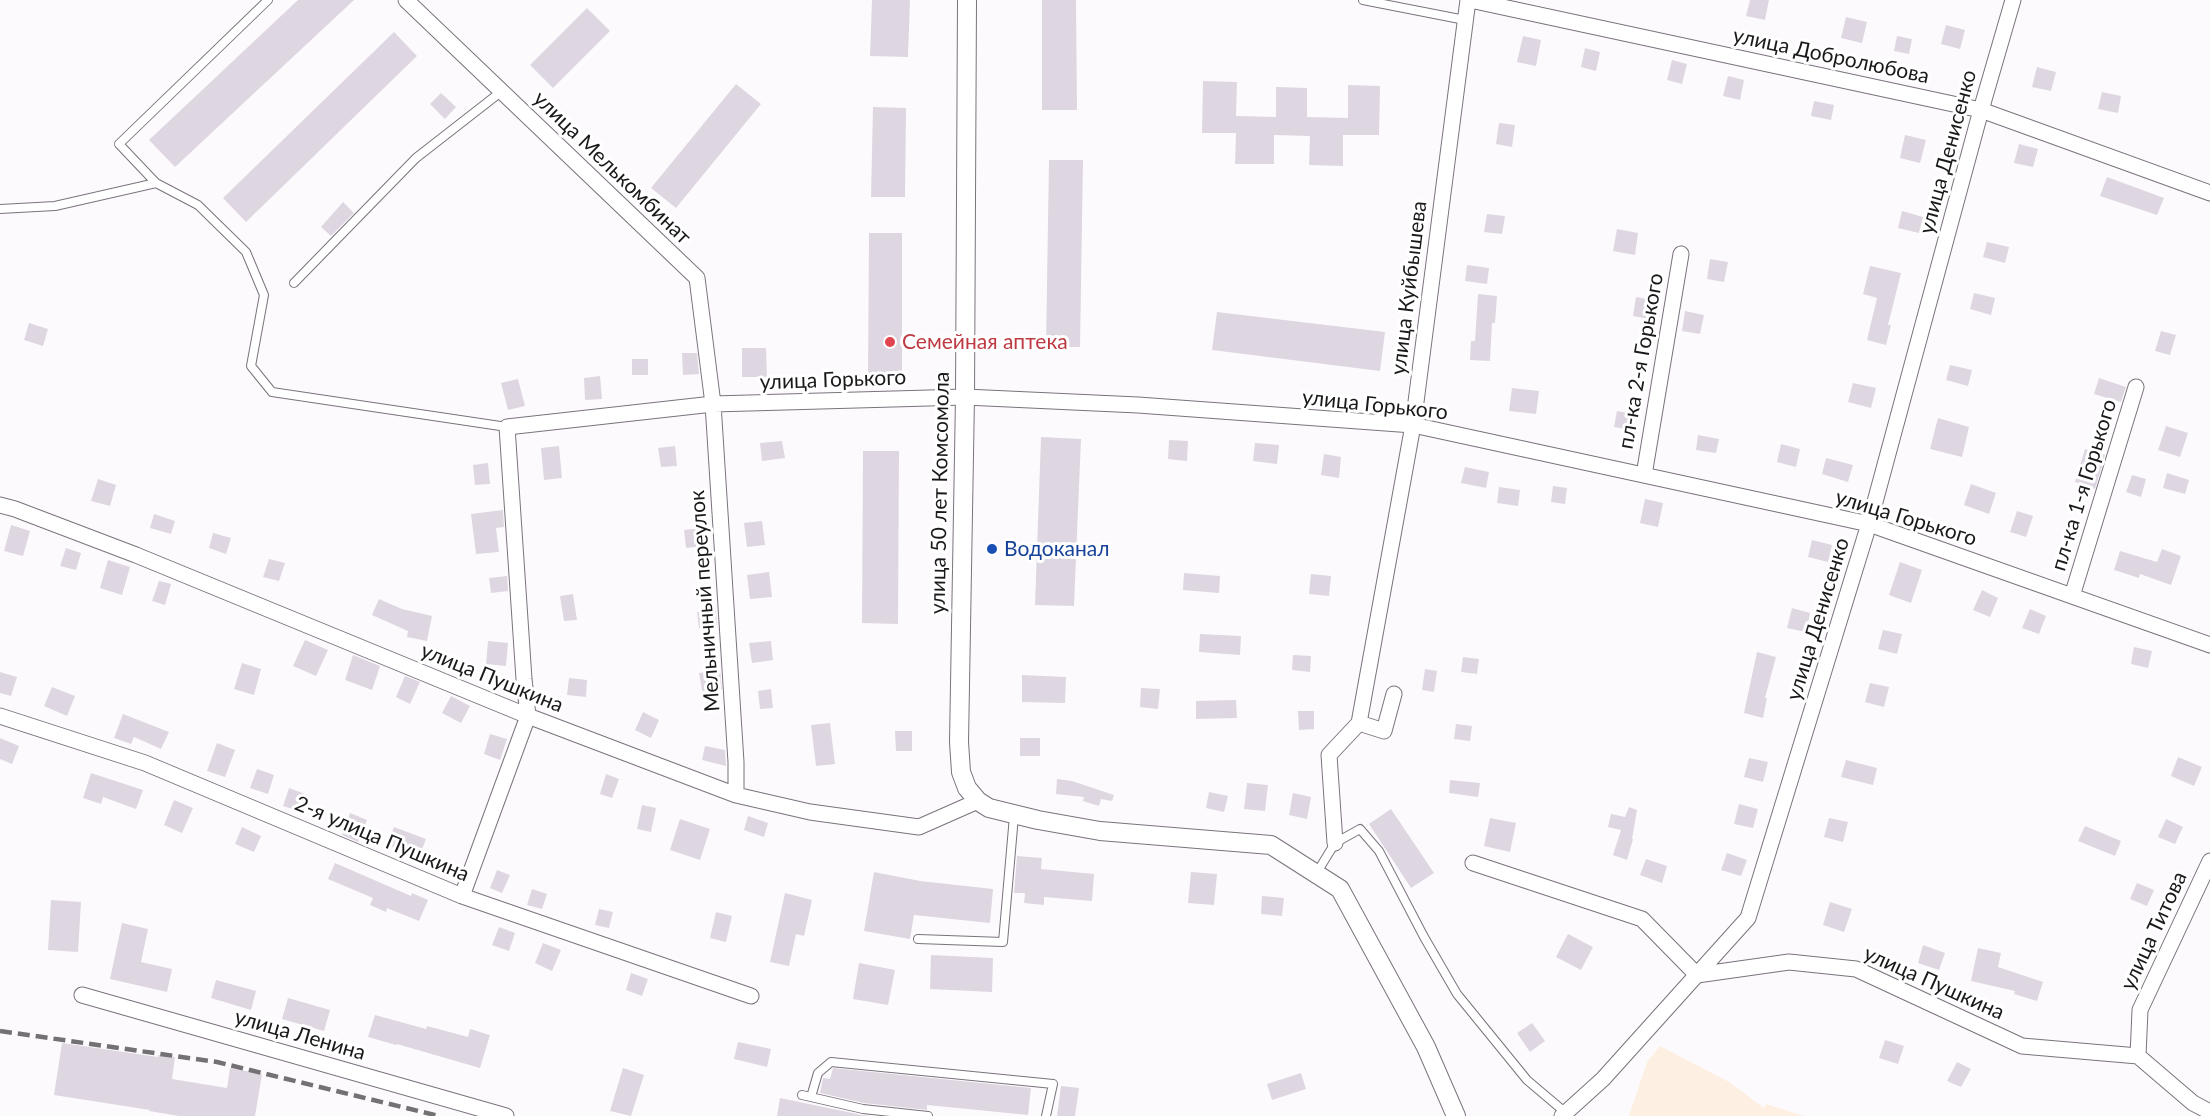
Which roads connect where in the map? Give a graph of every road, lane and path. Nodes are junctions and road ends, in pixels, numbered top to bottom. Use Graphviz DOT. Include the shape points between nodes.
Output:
graph roads {
  1 [pos="268,0"];
  2 [pos="406,0"];
  3 [pos="967,0"];
  4 [pos="1363,0"];
  5 [pos="1469,0"];
  6 [pos="2013,0"];
  7 [pos="1465,20"];
  8 [pos="502,91"];
  9 [pos="1981,110"];
  10 [pos="156,183"];
  11 [pos="2210,193"];
  12 [pos="0,209"];
  13 [pos="1681,254"];
  14 [pos="294,283"];
  15 [pos="2136,387"];
  16 [pos="965,396"];
  17 [pos="713,404"];
  18 [pos="1413,426"];
  19 [pos="507,427"];
  20 [pos="1644,475"];
  21 [pos="0,505"];
  22 [pos="1869,524"];
  23 [pos="2072,596"];
  24 [pos="2210,645"];
  25 [pos="1394,694"];
  26 [pos="0,716"];
  27 [pos="528,716"];
  28 [pos="1359,723"];
  29 [pos="736,795"];
  30 [pos="978,801"];
  31 [pos="1014,816"];
  32 [pos="1335,843"];
  33 [pos="2210,861"];
  34 [pos="1473,863"];
  35 [pos="1316,874"];
  36 [pos="462,896"];
  37 [pos="918,939"];
  38 [pos="1697,975"];
  39 [pos="82,995"];
  40 [pos="751,996"];
  41 [pos="2138,1056"];
  42 [pos="802,1095"];
  43 [pos="811,1097"];
  44 [pos="2210,1112"];
  45 [pos="1564,1114"];
  46 [pos="506,1116"];
  47 [pos="928,1116"];
  48 [pos="1046,1116"];
  49 [pos="1456,1116"];
  1 -- 10 [label="lane" via="119,144"];
  2 -- 8 [label="street, улица Мелькомбинат"];
  3 -- 16 [label="street, улица 50 лет Комсомола"];
  4 -- 7 [label="lane"];
  5 -- 7 [label="street, улица Куйбышева"];
  5 -- 9 [label="street, улица Добролюбова"];
  6 -- 9 [label="street, улица Денисенко"];
  7 -- 18 [label="street, улица Куйбышева"];
  8 -- 14 [label="lane" via="416,158"];
  8 -- 17 [label="street, улица Мелькомбинат" via="697,278"];
  9 -- 11 [label="street, улица Добролюбова"];
  9 -- 22 [label="street, улица Денисенко"];
  10 -- 12 [label="lane" via="55,206"];
  10 -- 19 [label="lane" via="198,205 246,252 264,295 251,366 272,392"];
  13 -- 20 [label="street, пл-ка 2-я Горького"];
  15 -- 23 [label="street, пл-ка 1-я Горького"];
  16 -- 17 [label="street, улица Горького"];
  16 -- 18 [label="street, улица Горького"];
  16 -- 30 [label="street, улица 50 лет Комсомола" via="959,742 961,772"];
  17 -- 19 [label="street, улица Горького"];
  17 -- 29 [label="street, Мельничный переулок"];
  18 -- 20 [label="street, улица Горького"];
  18 -- 28 [label="street, улица Куйбышева"];
  19 -- 27 [label="street"];
  20 -- 22 [label="street, улица Горького"];
  21 -- 27 [label="street, улица Пушкина" via="136,555"];
  22 -- 23 [label="street, улица Горького"];
  22 -- 38 [label="street, улица Денисенко" via="1748,918"];
  23 -- 24 [label="street, улица Горького"];
  25 -- 28 [label="street" via="1384,731"];
  26 -- 36 [label="street, 2-я улица Пушкина" via="145,762"];
  27 -- 29 [label="street, улица Пушкина"];
  27 -- 36 [label="street"];
  28 -- 32 [label="street" via="1329,755"];
  29 -- 30 [label="street, улица Пушкина" via="810,812 919,827"];
  30 -- 31 [label="street"];
  31 -- 35 [label="street" via="1100,831 1270,845"];
  31 -- 37 [label="lane" via="1003,942"];
  32 -- 35 [label="lane"];
  32 -- 45 [label="lane" via="1360,829 1378,851 1457,994 1527,1080"];
  33 -- 41 [label="street, улица Титова" via="2140,1010"];
  34 -- 38 [label="street" via="1642,919"];
  35 -- 49 [label="street" via="1340,889 1426,1047"];
  36 -- 40 [label="street, 2-я улица Пушкина"];
  38 -- 41 [label="street, улица Пушкина" via="1788,962 1856,969 2022,1046"];
  38 -- 45 [label="street, улица Денисенко" via="1603,1079"];
  39 -- 46 [label="street, улица Ленина"];
  41 -- 44 [label="street" via="2193,1103"];
  42 -- 43 [label="lane"];
  43 -- 47 [label="lane" via="863,1109"];
  43 -- 48 [label="lane" via="818,1073 831,1062 1053,1084"];
}
